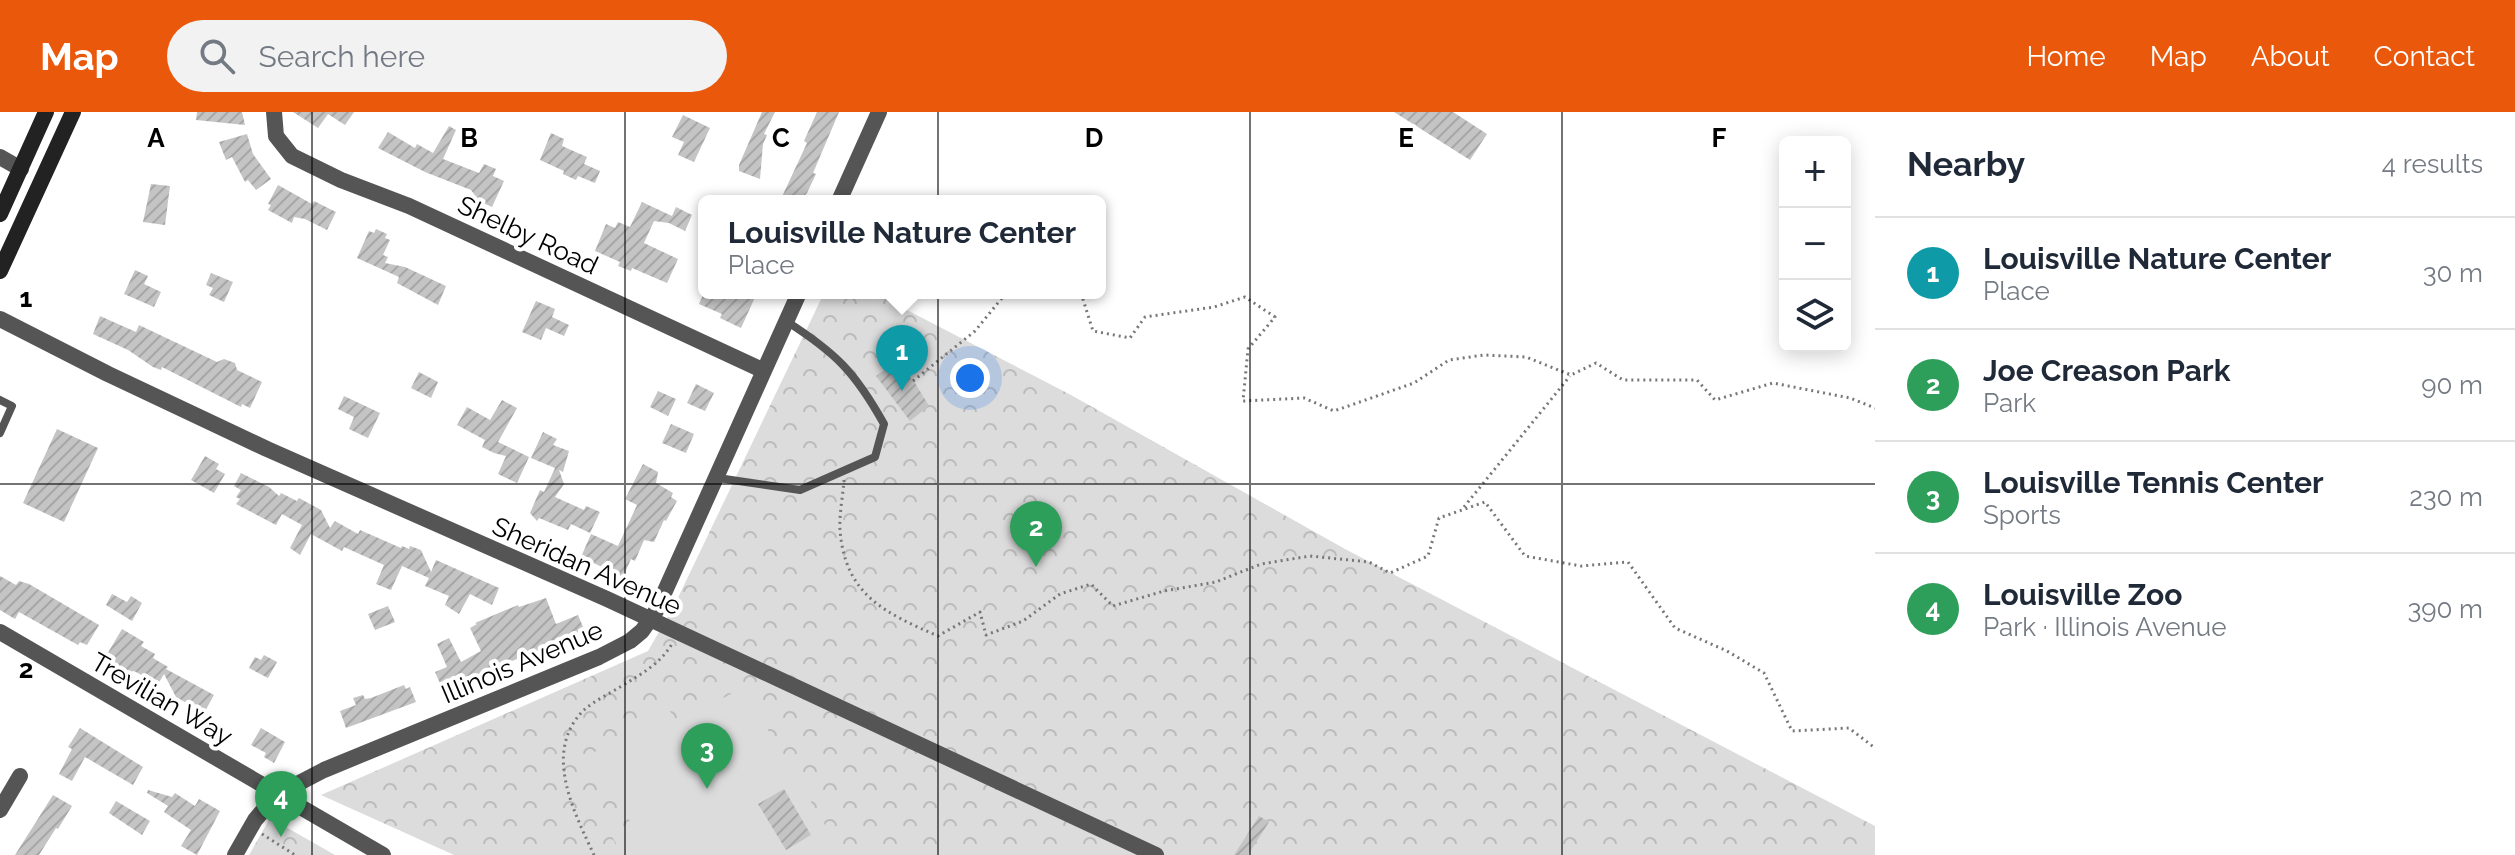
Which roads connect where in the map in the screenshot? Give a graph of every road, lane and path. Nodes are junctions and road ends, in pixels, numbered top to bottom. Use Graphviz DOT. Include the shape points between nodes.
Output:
graph roads {
  1 [pos="46,112"];
  2 [pos="73,112"];
  3 [pos="274,112"];
  4 [pos="879,112"];
  5 [pos="0,157"];
  6 [pos="21,169"];
  7 [pos="842,195"];
  8 [pos="0,214"];
  9 [pos="0,271"];
  10 [pos="796,299"];
  11 [pos="1001,299"];
  12 [pos="1083,299"];
  13 [pos="0,319"];
  14 [pos="786,321"];
  15 [pos="762,370"];
  16 [pos="1571,375"];
  17 [pos="913,381"];
  18 [pos="0,400"];
  19 [pos="1875,408"];
  20 [pos="0,433"];
  21 [pos="844,473"];
  22 [pos="718,478"];
  23 [pos="1462,510"];
  24 [pos="650,620"];
  25 [pos="0,632"];
  26 [pos="676,632"];
  27 [pos="1875,748"];
  28 [pos="20,776"];
  29 [pos="276,795"];
  30 [pos="0,810"];
  31 [pos="262,834"];
  32 [pos="235,855"];
  33 [pos="295,855"];
  34 [pos="383,855"];
  35 [pos="594,855"];
  36 [pos="1156,855"];
  1 -- 6 [label="main road"];
  2 -- 9 [label="main road"];
  3 -- 15 [label="street, Shelby Road" via="278,140 292,156"];
  4 -- 7 [label="street"];
  5 -- 6 [label="street"];
  6 -- 8 [label="main road"];
  10 -- 14 [label="street, Illinois Avenue"];
  11 -- 17 [label="path" via="975,331"];
  12 -- 16 [label="path" via="1093,331 1130,338 1145,317 1245,297 1275,317 1248,349 1243,401 1304,398 1334,411 1414,383 1449,360 1484,355 1526,357"];
  13 -- 24 [label="street, Sheridan Avenue" via="254,443"];
  14 -- 15 [label="street, Illinois Avenue"];
  14 -- 21 [label="lane" via="827,348 861,384 884,424 875,457"];
  15 -- 22 [label="street, Illinois Avenue"];
  16 -- 19 [label="path" via="1596,363 1623,380 1697,380 1715,400 1773,383"];
  16 -- 23 [label="path"];
  18 -- 20 [label="lane" via="12,406"];
  21 -- 22 [label="lane" via="800,490"];
  21 -- 23 [label="path" via="840,529 848,569 860,588 892,616 938,636 980,612 986,635 1023,621 1060,594 1091,584 1113,606 1216,582 1261,564 1310,556 1369,562 1390,573 1428,556 1439,518"];
  22 -- 24 [label="street, Illinois Avenue"];
  23 -- 27 [label="path" via="1485,502 1525,556 1581,566 1628,562 1675,628 1764,673 1792,731 1849,728"];
  24 -- 26 [label="street, Sheridan Avenue"];
  24 -- 29 [label="street, Illinois Avenue" via="630,641 599,657 324,770"];
  25 -- 29 [label="street, Trevilian Way"];
  26 -- 35 [label="path" via="655,666 584,710 571,726 563,764 567,790"];
  26 -- 36 [label="street, Sheridan Avenue"];
  28 -- 30 [label="street"];
  29 -- 32 [label="street, Illinois Avenue"];
  29 -- 34 [label="street, Trevilian Way"];
  31 -- 33 [label="path"];
}
